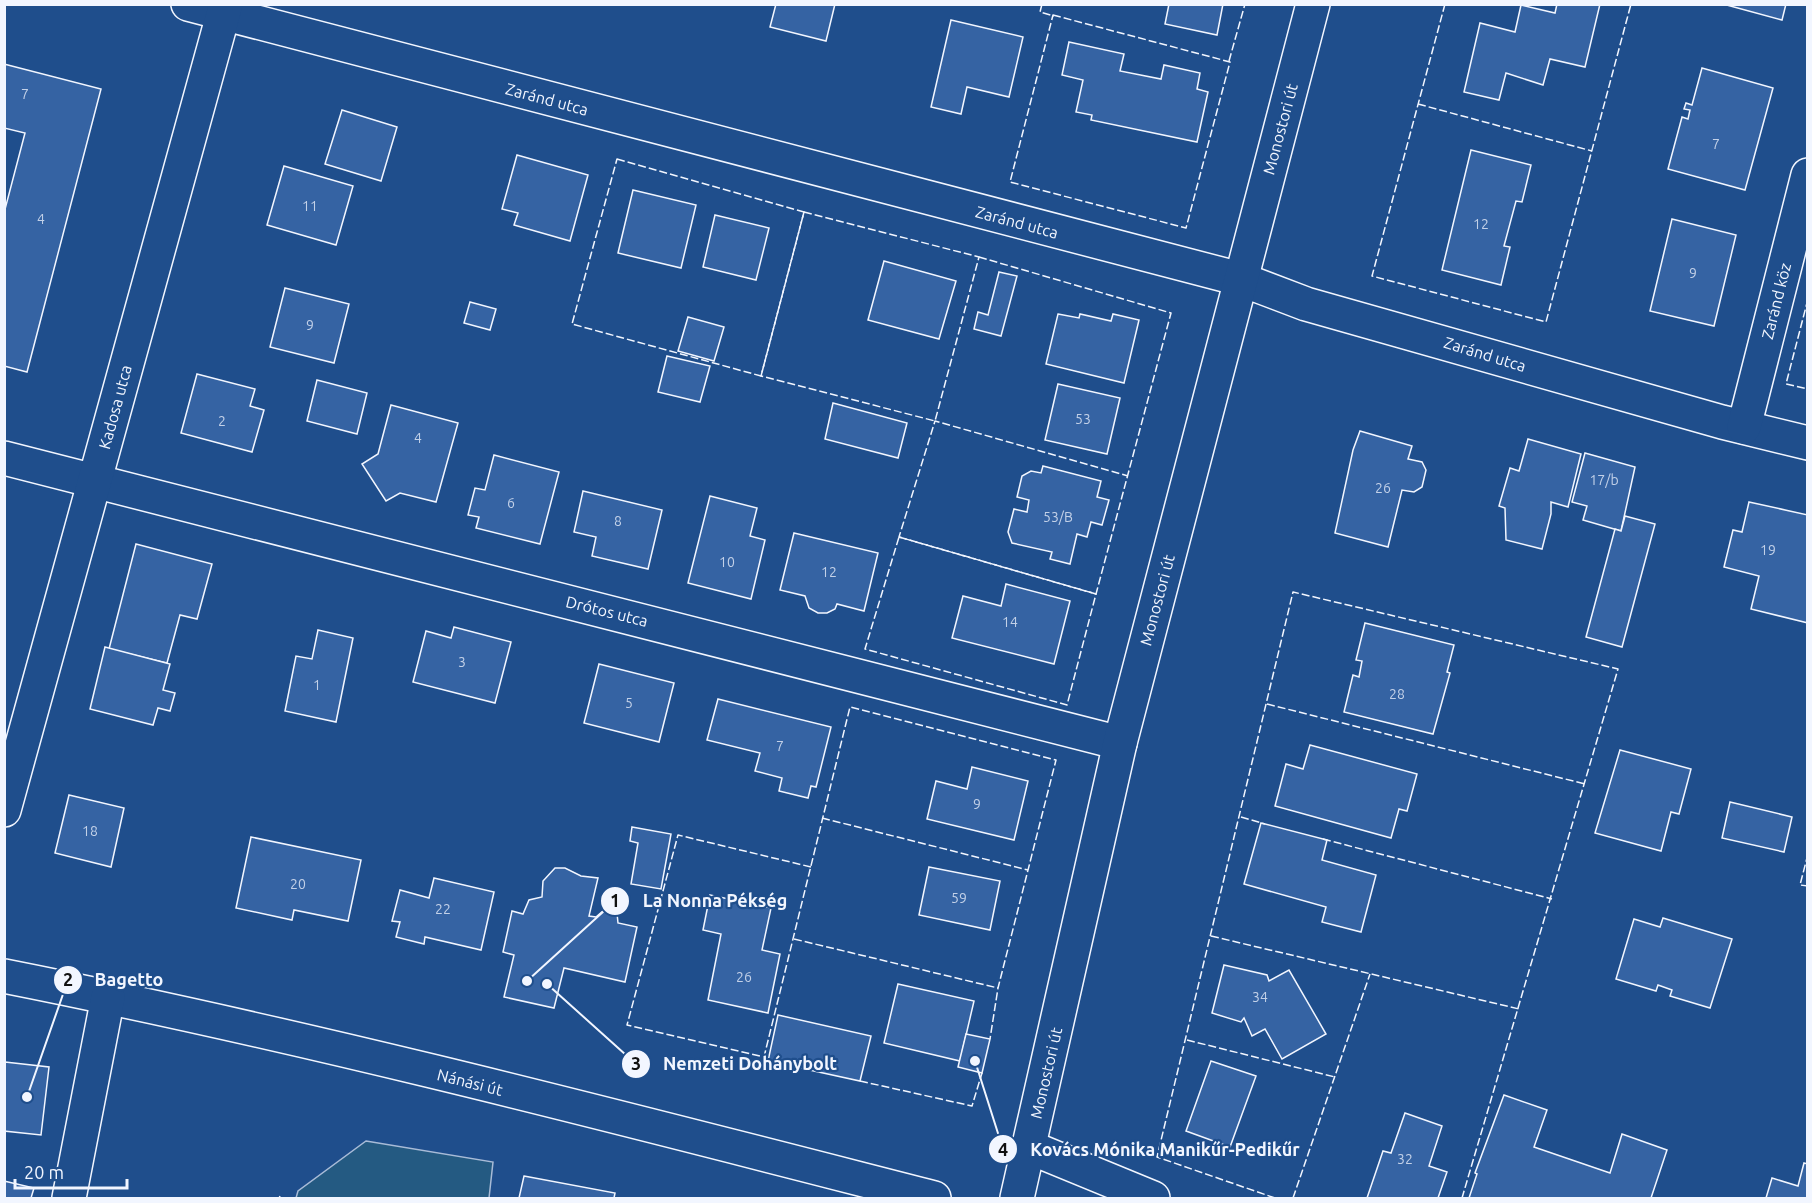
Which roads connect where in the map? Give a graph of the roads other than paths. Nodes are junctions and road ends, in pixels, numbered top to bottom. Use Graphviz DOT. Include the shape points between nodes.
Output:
graph roads {
  1 [pos="188,4"];
  2 [pos="1312,4"];
  3 [pos="225,9"];
  4 [pos="1808,175"];
  5 [pos="1240,279"];
  6 [pos="1744,427"];
  7 [pos="1808,443"];
  8 [pos="4,458"];
  9 [pos="94,480"];
  10 [pos="1120,743"];
  11 [pos="4,810"];
  12 [pos="4,976"];
  13 [pos="108,997"];
  14 [pos="1029,1147"];
  15 [pos="69,1198"];
  16 [pos="934,1198"];
  17 [pos="1017,1198"];
  18 [pos="1153,1198"];
  1 -- 3 [label="street, Zaránd utca"];
  2 -- 5 [label="street, Monostori út"];
  3 -- 5 [label="street, Zaránd utca"];
  3 -- 9 [label="street, Kadosa utca"];
  4 -- 6 [label="street, Zaránd köz"];
  5 -- 6 [label="street, Zaránd utca" via="1306,304"];
  5 -- 10 [label="street, Monostori út"];
  6 -- 7 [label="street, Zaránd utca"];
  8 -- 9 [label="street, Drótos utca"];
  9 -- 10 [label="street, Drótos utca"];
  9 -- 11 [label="street, Kadosa utca"];
  10 -- 14 [label="street, Monostori út"];
  12 -- 13 [label="street, Nánási út"];
  13 -- 15 [label="street"];
  13 -- 16 [label="street, Nánási út" via="479,1084"];
  14 -- 17 [label="street, Monostori út"];
  14 -- 18 [label="street"];
}
